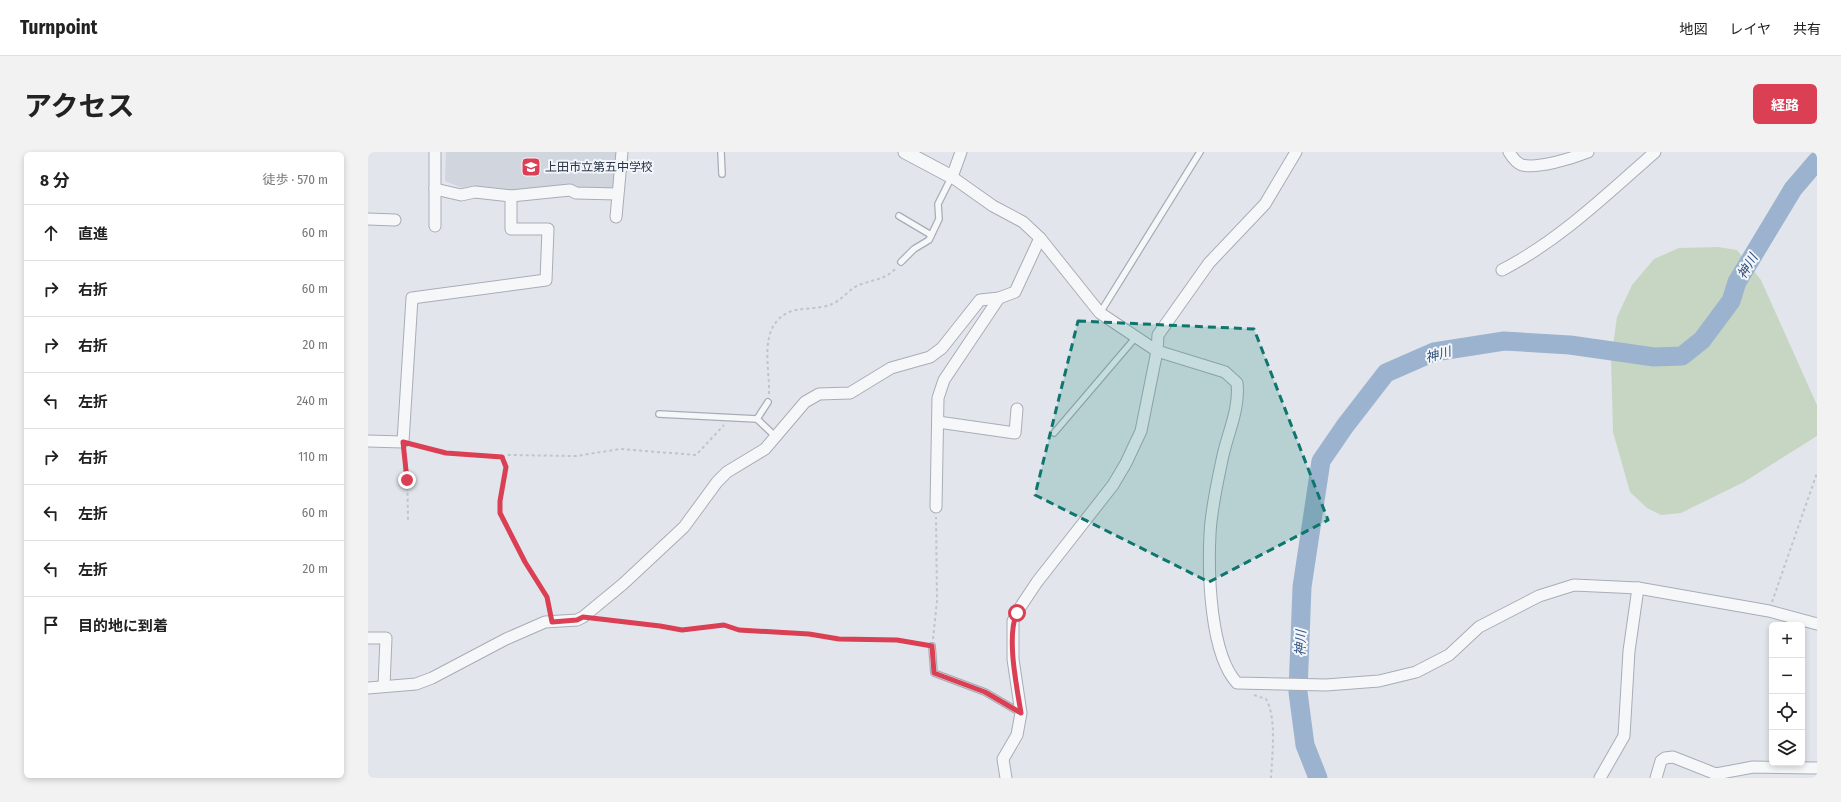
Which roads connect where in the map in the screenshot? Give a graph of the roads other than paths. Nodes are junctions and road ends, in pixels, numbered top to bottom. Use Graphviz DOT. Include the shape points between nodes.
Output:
graph roads {
  1 [pos="435,152"];
  2 [pos="622,152"];
  3 [pos="721,152"];
  4 [pos="905,152"];
  5 [pos="961,152"];
  6 [pos="1200,152"];
  7 [pos="1296,152"];
  8 [pos="1509,152"];
  9 [pos="1588,152"];
  10 [pos="1655,152"];
  11 [pos="722,174"];
  12 [pos="952,177"];
  13 [pos="435,189"];
  14 [pos="618,194"];
  15 [pos="511,196"];
  16 [pos="899,216"];
  17 [pos="616,217"];
  18 [pos="368,219"];
  19 [pos="395,220"];
  20 [pos="435,226"];
  21 [pos="931,235"];
  22 [pos="1040,238"];
  23 [pos="901,262"];
  24 [pos="1502,270"];
  25 [pos="999,298"];
  26 [pos="1100,313"];
  27 [pos="1136,337"];
  28 [pos="1157,351"];
  29 [pos="768,402"];
  30 [pos="1017,409"];
  31 [pos="659,414"];
  32 [pos="757,419"];
  33 [pos="938,422"];
  34 [pos="1054,433"];
  35 [pos="776,438"];
  36 [pos="368,441"];
  37 [pos="936,507"];
  38 [pos="1638,588"];
  39 [pos="1817,624"];
  40 [pos="368,638"];
  41 [pos="932,646"];
  42 [pos="384,686"];
  43 [pos="368,688"];
  44 [pos="1021,713"];
  45 [pos="1817,768"];
  46 [pos="1006,778"];
  47 [pos="1600,778"];
  48 [pos="1656,778"];
  1 -- 13 [label="street"];
  2 -- 14 [label="street"];
  3 -- 11 [label="lane"];
  4 -- 12 [label="street"];
  5 -- 12 [label="street"];
  6 -- 26 [label="lane"];
  7 -- 28 [label="street" via="1265,204 1210,263 1158,335"];
  8 -- 9 [label="street" via="1514,160 1522,165 1537,166"];
  10 -- 24 [label="street" via="1580,219 1530,256"];
  12 -- 21 [label="lane" via="938,204 938,220"];
  12 -- 22 [label="street" via="993,206 1018,218"];
  13 -- 15 [label="street" via="461,195 475,192"];
  13 -- 20 [label="street"];
  14 -- 15 [label="street" via="576,193 570,190"];
  14 -- 17 [label="street"];
  15 -- 36 [label="street" via="511,229 548,229 546,280 412,298 403,442"];
  16 -- 21 [label="lane"];
  18 -- 19 [label="street"];
  21 -- 23 [label="lane" via="929,240 914,249"];
  22 -- 25 [label="street" via="1015,292"];
  22 -- 26 [label="street"];
  25 -- 33 [label="street" via="944,380 938,398"];
  25 -- 35 [label="street" via="980,300 942,348 930,357 891,368 850,393 819,394 805,402"];
  26 -- 27 [label="street"];
  27 -- 28 [label="street"];
  27 -- 34 [label="lane"];
  28 -- 38 [label="street" via="1225,372 1237,383 1235,414 1222,458 1210,533 1210,584 1222,658 1228,674 1237,684 1380,681 1416,672 1449,655 1479,627 1539,596 1574,585"];
  28 -- 44 [label="street" via="1140,431 1126,463 1113,485 1037,582 1013,621 1013,659"];
  29 -- 32 [label="lane"];
  30 -- 33 [label="street" via="1015,433"];
  31 -- 32 [label="lane"];
  32 -- 35 [label="lane"];
  33 -- 37 [label="street"];
  35 -- 42 [label="street" via="765,449 727,472 684,527 583,617 577,620 545,622 416,684"];
  38 -- 39 [label="street" via="1769,610"];
  38 -- 47 [label="street" via="1629,650 1624,736"];
  40 -- 42 [label="street" via="386,638"];
  41 -- 44 [label="lane" via="934,673 985,692"];
  42 -- 43 [label="street"];
  44 -- 46 [label="street" via="1017,735 1003,759"];
  45 -- 48 [label="street" via="1753,767 1716,774 1673,758 1665,758 1661,761"];
}
